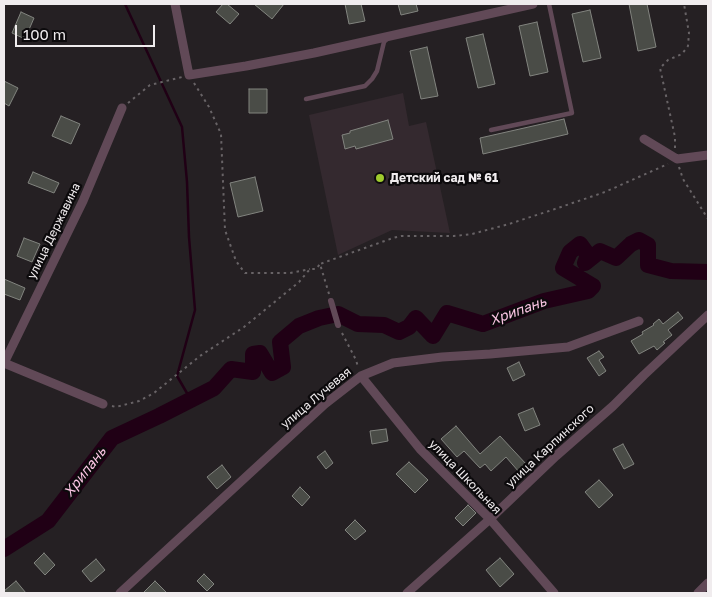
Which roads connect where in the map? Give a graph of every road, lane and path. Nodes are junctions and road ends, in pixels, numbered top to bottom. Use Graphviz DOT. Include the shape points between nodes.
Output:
graph roads {
  1 [pos="175,4"];
  2 [pos="533,4"];
  3 [pos="549,4"];
  4 [pos="684,4"];
  5 [pos="494,8"];
  6 [pos="390,35"];
  7 [pos="189,75"];
  8 [pos="306,99"];
  9 [pos="122,108"];
  10 [pos="491,130"];
  11 [pos="644,139"];
  12 [pos="708,155"];
  13 [pos="676,159"];
  14 [pos="708,219"];
  15 [pos="320,264"];
  16 [pos="310,269"];
  17 [pos="331,301"];
  18 [pos="708,316"];
  19 [pos="640,321"];
  20 [pos="338,325"];
  21 [pos="4,363"];
  22 [pos="361,376"];
  23 [pos="103,404"];
  24 [pos="490,520"];
  25 [pos="708,583"];
  26 [pos="120,593"];
  27 [pos="407,593"];
  28 [pos="554,593"];
  29 [pos="698,593"];
  1 -- 7 [label="street"];
  2 -- 5 [label="street"];
  3 -- 10 [label="lane" via="572,113"];
  4 -- 13 [label="path" via="688,46 682,54 660,68"];
  5 -- 6 [label="street"];
  6 -- 7 [label="street" via="295,57"];
  6 -- 8 [label="lane" via="384,42 378,68 365,86"];
  7 -- 9 [label="path" via="150,85"];
  7 -- 16 [label="path" via="221,134 225,230 236,261 245,274"];
  9 -- 21 [label="street, улица Державина" via="83,201"];
  11 -- 13 [label="street"];
  12 -- 13 [label="street"];
  13 -- 14 [label="path" via="683,179"];
  13 -- 15 [label="path" via="605,192 509,224 454,236 401,236"];
  15 -- 16 [label="path" via="316,269"];
  15 -- 17 [label="path"];
  16 -- 23 [label="path" via="299,282 244,327 200,356 154,393 116,407"];
  17 -- 20 [label="street"];
  18 -- 24 [label="street, улица Карпинского"];
  19 -- 22 [label="street, улица Лучевая" via="568,347 393,362"];
  20 -- 22 [label="path"];
  21 -- 23 [label="street"];
  22 -- 24 [label="street, улица Школьная" via="420,449"];
  22 -- 26 [label="street, улица Лучевая" via="326,404"];
  24 -- 27 [label="street, улица Карпинского"];
  24 -- 28 [label="street, улица Школьная"];
  25 -- 29 [label="street"];
}
